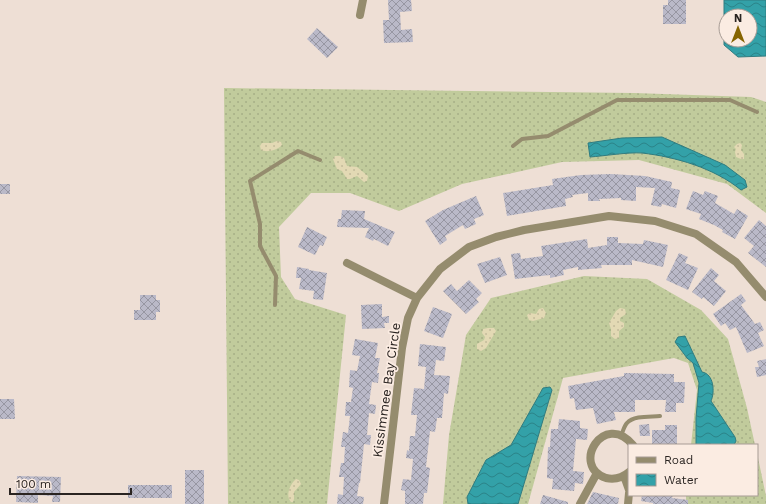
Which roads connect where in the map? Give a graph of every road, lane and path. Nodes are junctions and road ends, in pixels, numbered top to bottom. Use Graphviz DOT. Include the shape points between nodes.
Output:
graph roads {
  1 [pos="363,0"];
  2 [pos="360,15"];
  3 [pos="757,112"];
  4 [pos="513,146"];
  5 [pos="320,160"];
  6 [pos="347,262"];
  7 [pos="766,297"];
  8 [pos="417,298"];
  9 [pos="275,305"];
  10 [pos="660,416"];
  11 [pos="621,436"];
  12 [pos="631,444"];
  13 [pos="597,473"];
  14 [pos="627,474"];
  15 [pos="384,504"];
  16 [pos="580,504"];
  1 -- 2 [label="street"];
  3 -- 4 [label="lane" via="730,100 617,100 548,136 522,139"];
  5 -- 9 [label="lane" via="298,151 250,181 260,224 260,246 276,276"];
  6 -- 8 [label="street"];
  7 -- 8 [label="street, Kissimmee Bay Circle" via="736,262 696,234 655,221 609,216 524,230 469,247 440,269"];
  8 -- 15 [label="street, Kissimmee Bay Circle" via="408,318 402,348"];
  10 -- 11 [label="lane" via="630,421"];
  11 -- 12 [label="street"];
  11 -- 13 [label="street" via="606,435 594,444 590,459"];
  13 -- 14 [label="street" via="610,479"];
  13 -- 16 [label="street"];
}
